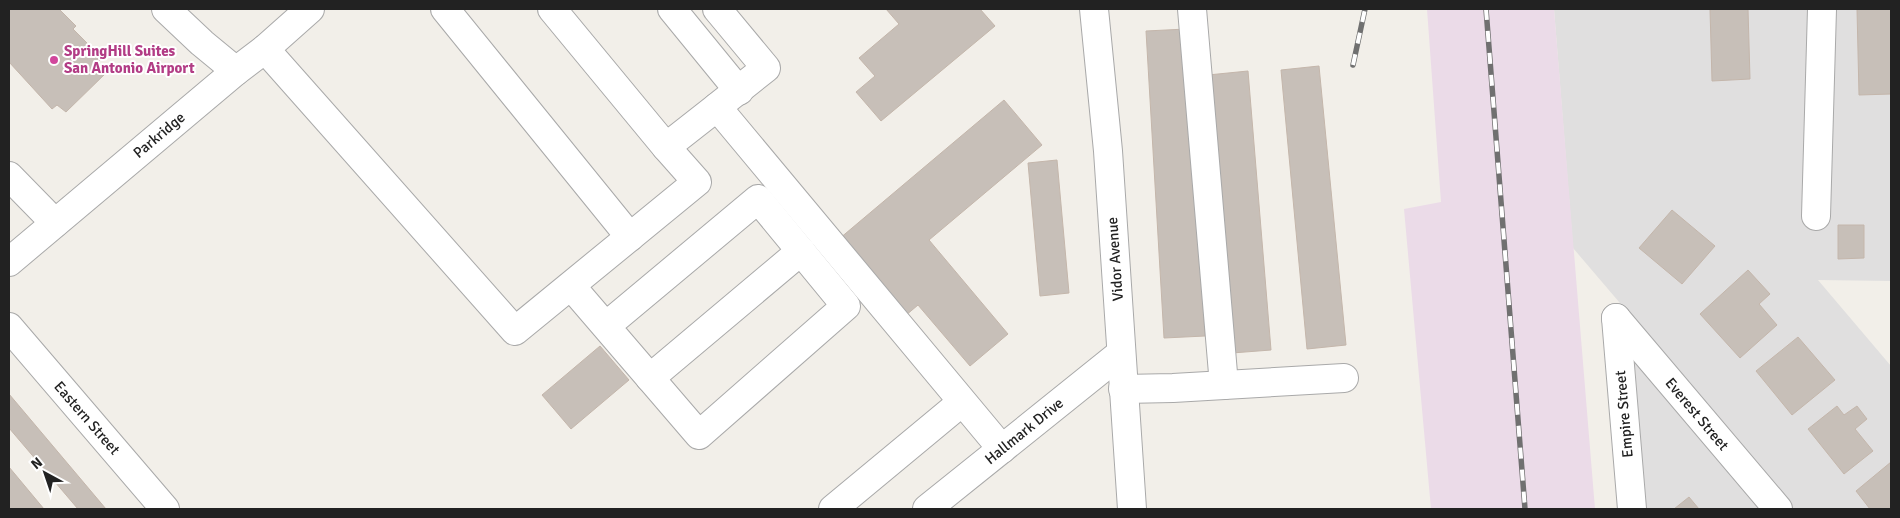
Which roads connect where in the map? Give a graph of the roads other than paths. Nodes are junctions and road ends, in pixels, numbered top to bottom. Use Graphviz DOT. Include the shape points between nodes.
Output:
graph roads {
  1 [pos="166,9"];
  2 [pos="445,9"];
  3 [pos="552,9"];
  4 [pos="672,9"];
  5 [pos="717,9"];
  6 [pos="1094,9"];
  7 [pos="1192,9"];
  8 [pos="1822,9"];
  9 [pos="294,13"];
  10 [pos="265,49"];
  11 [pos="236,70"];
  12 [pos="739,91"];
  13 [pos="717,107"];
  14 [pos="666,146"];
  15 [pos="9,176"];
  16 [pos="1816,216"];
  17 [pos="55,223"];
  18 [pos="630,237"];
  19 [pos="801,251"];
  20 [pos="9,262"];
  21 [pos="571,286"];
  22 [pos="1616,318"];
  23 [pos="606,326"];
  24 [pos="9,327"];
  25 [pos="1120,354"];
  26 [pos="650,378"];
  27 [pos="1344,378"];
  28 [pos="1224,385"];
  29 [pos="1123,389"];
  30 [pos="962,402"];
  31 [pos="1002,449"];
  32 [pos="165,509"];
  33 [pos="833,509"];
  34 [pos="927,509"];
  35 [pos="1132,509"];
  36 [pos="1632,509"];
  37 [pos="1778,509"];
  1 -- 11 [label="street"];
  2 -- 18 [label="street"];
  3 -- 14 [label="street"];
  4 -- 12 [label="street"];
  5 -- 12 [label="street" via="766,68"];
  6 -- 25 [label="street, Vidor Avenue" via="1108,151"];
  7 -- 28 [label="street"];
  8 -- 16 [label="street"];
  9 -- 10 [label="street, Parkridge"];
  10 -- 11 [label="street, Parkridge"];
  10 -- 21 [label="street" via="514,331"];
  11 -- 17 [label="street, Parkridge"];
  12 -- 13 [label="street"];
  13 -- 14 [label="street"];
  13 -- 30 [label="street"];
  14 -- 18 [label="street" via="697,182"];
  15 -- 17 [label="street"];
  17 -- 20 [label="street, Parkridge"];
  18 -- 21 [label="street"];
  19 -- 23 [label="street" via="758,199"];
  19 -- 26 [label="street"];
  19 -- 26 [label="street" via="846,306 699,435"];
  21 -- 23 [label="street"];
  22 -- 36 [label="street, Empire Street"];
  22 -- 37 [label="street, Everest Street"];
  23 -- 26 [label="street"];
  24 -- 32 [label="street, Eastern Street"];
  25 -- 29 [label="street, Vidor Avenue"];
  25 -- 31 [label="street, Hallmark Drive"];
  27 -- 28 [label="street"];
  28 -- 29 [label="street"];
  29 -- 35 [label="street, Vidor Avenue"];
  30 -- 31 [label="street"];
  30 -- 33 [label="street"];
  31 -- 34 [label="street, Hallmark Drive"];
}
